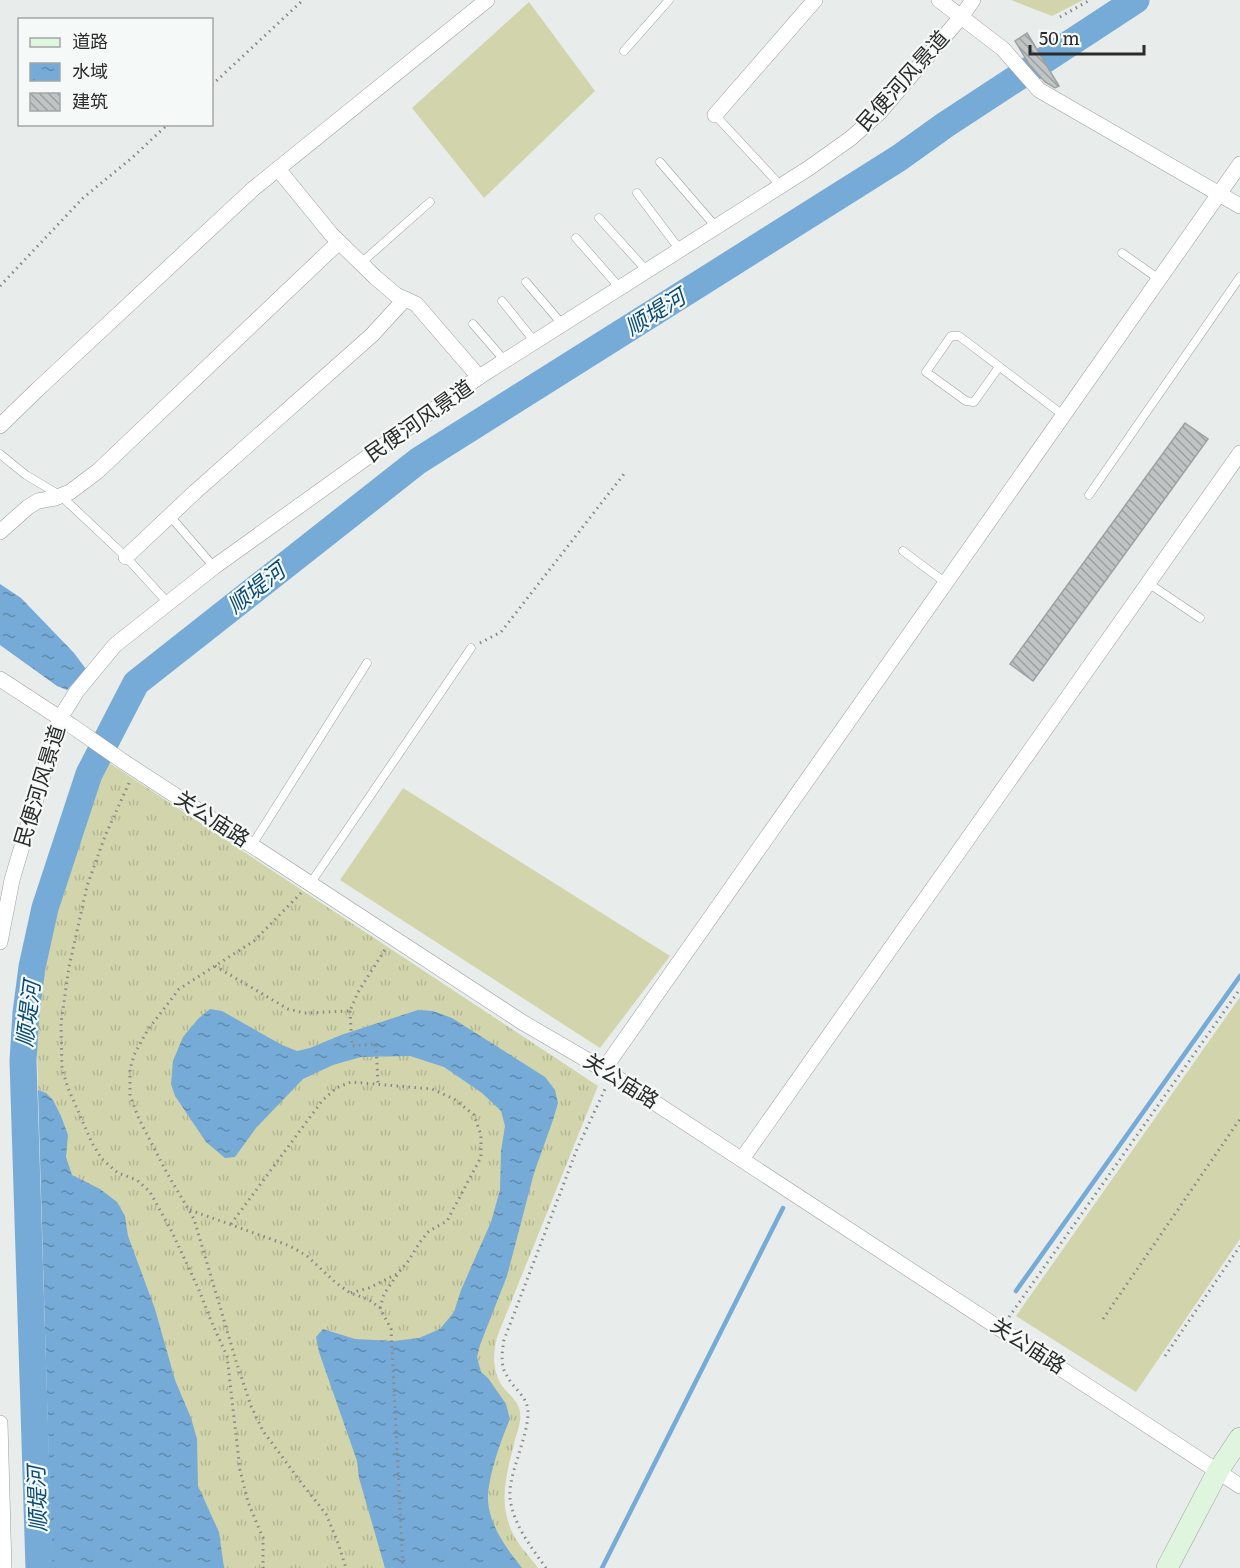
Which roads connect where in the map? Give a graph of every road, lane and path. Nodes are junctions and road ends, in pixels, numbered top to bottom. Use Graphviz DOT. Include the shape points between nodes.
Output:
graph roads {
  1 [pos="303,0"];
  2 [pos="487,0"];
  3 [pos="669,0"];
  4 [pos="815,0"];
  5 [pos="939,0"];
  6 [pos="973,0"];
  7 [pos="1090,0"];
  8 [pos="961,17"];
  9 [pos="1060,17"];
  10 [pos="624,51"];
  11 [pos="213,84"];
  12 [pos="715,115"];
  13 [pos="166,126"];
  14 [pos="660,162"];
  15 [pos="1240,164"];
  16 [pos="278,169"];
  17 [pos="781,186"];
  18 [pos="637,193"];
  19 [pos="1219,194"];
  20 [pos="430,202"];
  21 [pos="1240,206"];
  22 [pos="599,218"];
  23 [pos="716,227"];
  24 [pos="576,238"];
  25 [pos="339,242"];
  26 [pos="680,250"];
  27 [pos="1122,253"];
  28 [pos="361,264"];
  29 [pos="647,271"];
  30 [pos="1240,277"];
  31 [pos="1159,279"];
  32 [pos="526,282"];
  33 [pos="0,286"];
  34 [pos="620,288"];
  35 [pos="405,299"];
  36 [pos="502,301"];
  37 [pos="472,324"];
  38 [pos="563,324"];
  39 [pos="535,342"];
  40 [pos="505,361"];
  41 [pos="999,367"];
  42 [pos="479,377"];
  43 [pos="1063,415"];
  44 [pos="0,426"];
  45 [pos="1240,453"];
  46 [pos="0,454"];
  47 [pos="624,474"];
  48 [pos="1089,495"];
  49 [pos="61,496"];
  50 [pos="170,516"];
  51 [pos="0,532"];
  52 [pos="903,551"];
  53 [pos="126,557"];
  54 [pos="213,567"];
  55 [pos="946,583"];
  56 [pos="1148,583"];
  57 [pos="168,603"];
  58 [pos="1200,618"];
  59 [pos="471,648"];
  60 [pos="367,663"];
  61 [pos="0,679"];
  62 [pos="66,722"];
  63 [pos="135,770"];
  64 [pos="252,845"];
  65 [pos="310,884"];
  66 [pos="393,938"];
  67 [pos="0,942"];
  68 [pos="215,966"];
  69 [pos="1240,989"];
  70 [pos="350,1011"];
  71 [pos="608,1072"];
  72 [pos="378,1084"];
  73 [pos="1240,1119"];
  74 [pos="742,1159"];
  75 [pos="189,1210"];
  76 [pos="231,1224"];
  77 [pos="1240,1246"];
  78 [pos="397,1274"];
  79 [pos="350,1293"];
  80 [pos="381,1308"];
  81 [pos="1103,1319"];
  82 [pos="1001,1329"];
  83 [pos="1165,1356"];
  84 [pos="0,1423"];
  85 [pos="1240,1438"];
  86 [pos="1218,1471"];
  87 [pos="1240,1486"];
  88 [pos="1,1493"];
  89 [pos="3,1567"];
  90 [pos="263,1568"];
  91 [pos="345,1568"];
  92 [pos="403,1568"];
  93 [pos="546,1568"];
  94 [pos="1167,1568"];
  1 -- 11 [label="path"];
  2 -- 16 [label="street"];
  3 -- 10 [label="lane"];
  4 -- 12 [label="street"];
  5 -- 8 [label="street"];
  6 -- 8 [label="street, 民便河风景道"];
  7 -- 9 [label="path"];
  8 -- 17 [label="street, 民便河风景道" via="879,113 851,138"];
  8 -- 19 [label="street" via="1003,49 1039,90"];
  12 -- 17 [label="lane"];
  13 -- 33 [label="path" via="83,198"];
  14 -- 23 [label="lane"];
  15 -- 19 [label="street"];
  16 -- 25 [label="street"];
  16 -- 44 [label="street"];
  17 -- 23 [label="street, 民便河风景道"];
  18 -- 26 [label="lane"];
  19 -- 21 [label="street"];
  19 -- 31 [label="street"];
  20 -- 28 [label="lane"];
  22 -- 29 [label="lane"];
  23 -- 26 [label="street, 民便河风景道"];
  24 -- 34 [label="lane"];
  25 -- 28 [label="street"];
  25 -- 49 [label="street" via="98,471"];
  26 -- 29 [label="street, 民便河风景道"];
  27 -- 31 [label="lane"];
  28 -- 35 [label="street"];
  29 -- 34 [label="street, 民便河风景道"];
  30 -- 48 [label="lane"];
  31 -- 43 [label="street"];
  32 -- 38 [label="lane"];
  34 -- 38 [label="street, 民便河风景道"];
  35 -- 42 [label="street" via="416,304"];
  35 -- 50 [label="street" via="372,335"];
  36 -- 39 [label="lane"];
  37 -- 40 [label="lane"];
  38 -- 39 [label="street, 民便河风景道"];
  39 -- 40 [label="street, 民便河风景道"];
  40 -- 42 [label="street, 民便河风景道"];
  41 -- 41 [label="lane" via="958,336 951,336 926,372 966,401 974,402"];
  41 -- 43 [label="lane"];
  42 -- 54 [label="street, 民便河风景道"];
  43 -- 55 [label="street"];
  45 -- 56 [label="street"];
  46 -- 49 [label="lane"];
  47 -- 59 [label="path" via="501,632"];
  49 -- 51 [label="street" via="38,501"];
  49 -- 53 [label="lane"];
  50 -- 53 [label="street"];
  50 -- 54 [label="lane"];
  52 -- 55 [label="lane"];
  53 -- 57 [label="lane"];
  54 -- 57 [label="street, 民便河风景道"];
  55 -- 71 [label="street"];
  56 -- 58 [label="lane"];
  56 -- 74 [label="street"];
  57 -- 62 [label="street, 民便河风景道" via="115,645 77,691"];
  59 -- 65 [label="lane"];
  60 -- 64 [label="lane"];
  61 -- 62 [label="street, 关公庙路"];
  62 -- 63 [label="street, 关公庙路"];
  62 -- 67 [label="street, 民便河风景道" via="12,880"];
  63 -- 64 [label="street, 关公庙路"];
  63 -- 90 [label="path" via="87,886 61,1023 62,1069 102,1159 150,1192 228,1356 240,1470 262,1538"];
  64 -- 65 [label="street, 关公庙路"];
  65 -- 66 [label="street, 关公庙路"];
  65 -- 68 [label="path" via="254,941"];
  66 -- 70 [label="path"];
  66 -- 71 [label="street, 关公庙路" via="522,1022"];
  68 -- 70 [label="path" via="288,1009 304,1013"];
  68 -- 75 [label="path" via="179,989 147,1031 130,1069 130,1096 139,1119"];
  69 -- 82 [label="path"];
  70 -- 72 [label="path" via="352,1046 376,1044"];
  71 -- 74 [label="street, 关公庙路"];
  71 -- 93 [label="path" via="504,1340 506,1375 528,1409 510,1497 516,1521"];
  72 -- 76 [label="path" via="351,1082 336,1088 322,1101"];
  72 -- 78 [label="path" via="432,1089 454,1099 474,1115 481,1135 481,1156 447,1221 429,1231"];
  73 -- 81 [label="path"];
  74 -- 82 [label="street, 关公庙路"];
  75 -- 76 [label="path"];
  75 -- 91 [label="path" via="251,1406 264,1431 326,1514"];
  76 -- 79 [label="path" via="290,1246"];
  77 -- 83 [label="path"];
  78 -- 79 [label="path"];
  78 -- 80 [label="path" via="384,1294"];
  79 -- 80 [label="path"];
  80 -- 92 [label="path" via="391,1329"];
  82 -- 86 [label="street, 关公庙路"];
  84 -- 88 [label="street"];
  85 -- 86 [label="street"];
  86 -- 87 [label="street, 关公庙路"];
  86 -- 94 [label="street"];
  88 -- 89 [label="street"];
}
